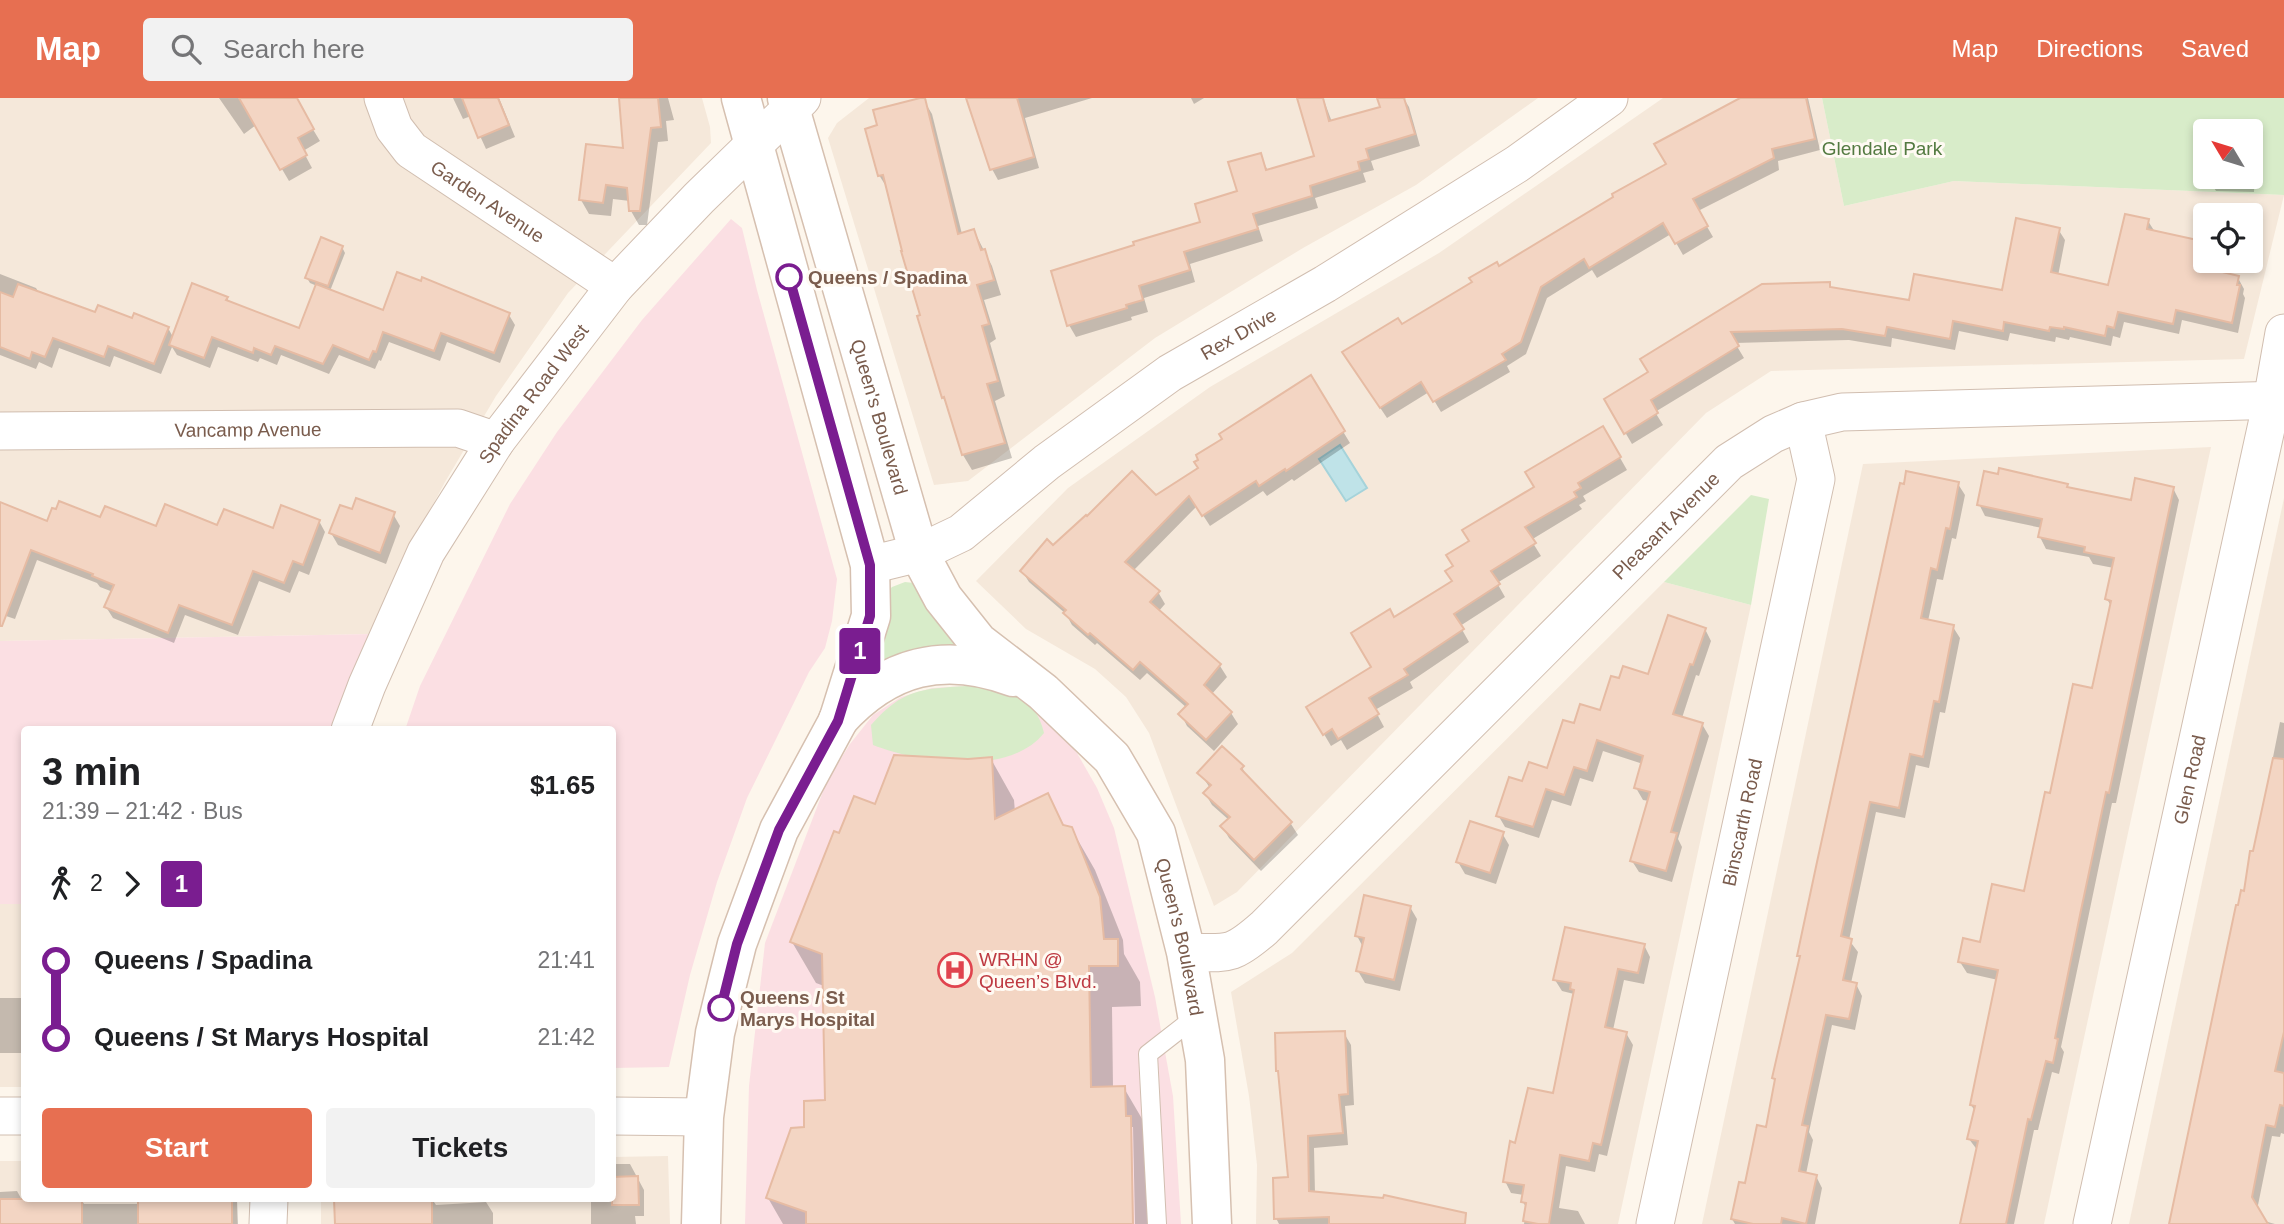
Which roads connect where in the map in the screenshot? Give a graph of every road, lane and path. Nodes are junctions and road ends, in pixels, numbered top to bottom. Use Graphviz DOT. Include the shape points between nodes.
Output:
graph roads {
  1 [pos="383,98"];
  2 [pos="741,98"];
  3 [pos="1609,98"];
  4 [pos="793,102"];
  5 [pos="754,144"];
  6 [pos="615,286"];
  7 [pos="2284,333"];
  8 [pos="2278,401"];
  9 [pos="1804,421"];
  10 [pos="0,431"];
  11 [pos="496,441"];
  12 [pos="919,553"];
  13 [pos="870,565"];
  14 [pos="1043,692"];
  15 [pos="838,721"];
  16 [pos="351,726"];
  17 [pos="1186,953"];
  18 [pos="1198,1015"];
  19 [pos="0,1116"];
  20 [pos="21,1116"];
  21 [pos="616,1116"];
  22 [pos="704,1117"];
  23 [pos="269,1202"];
  24 [pos="268,1224"];
  25 [pos="701,1224"];
  26 [pos="1157,1224"];
  27 [pos="1212,1224"];
  28 [pos="1655,1224"];
  29 [pos="2092,1224"];
  1 -- 6 [label="street, Garden Avenue" via="394,128 411,150"];
  2 -- 5 [label="street, Queen's Boulevard"];
  3 -- 12 [label="street, Rex Drive" via="1517,164 1325,284 1170,373 1047,462 961,533"];
  4 -- 5 [label="street, Spadina Road West"];
  4 -- 12 [label="street, Queen's Boulevard"];
  5 -- 6 [label="street, Spadina Road West"];
  5 -- 13 [label="street, Queen's Boulevard"];
  6 -- 11 [label="street, Spadina Road West"];
  7 -- 8 [label="street, Glen Road"];
  8 -- 9 [label="street, Pleasant Avenue" via="1842,412"];
  8 -- 29 [label="street, Glen Road"];
  9 -- 17 [label="street, Pleasant Avenue" via="1729,462 1242,947 1225,954"];
  9 -- 28 [label="street, Binscarth Road" via="1816,479"];
  10 -- 11 [label="street, Vancamp Avenue" via="458,428"];
  11 -- 16 [label="street, Spadina Road West" via="426,552"];
  12 -- 13 [label="street, Rex Drive"];
  12 -- 14 [label="street, Queen's Boulevard" via="943,598 978,642"];
  13 -- 15 [label="street, Queen's Boulevard" via="870,616"];
  14 -- 15 [label="street, Queen's Boulevard" via="1011,676 969,664 930,664 891,676"];
  14 -- 17 [label="street, Queen's Boulevard" via="1112,758 1156,833"];
  15 -- 22 [label="street, Queen's Boulevard" via="779,830 737,944 715,1032"];
  17 -- 18 [label="street, Queen's Boulevard"];
  18 -- 26 [label="lane" via="1148,1054"];
  18 -- 27 [label="street, Queen's Boulevard" via="1205,1060"];
  19 -- 20 [label="street"];
  21 -- 22 [label="street"];
  22 -- 25 [label="street, Queen's Boulevard"];
  23 -- 24 [label="street"];
}
